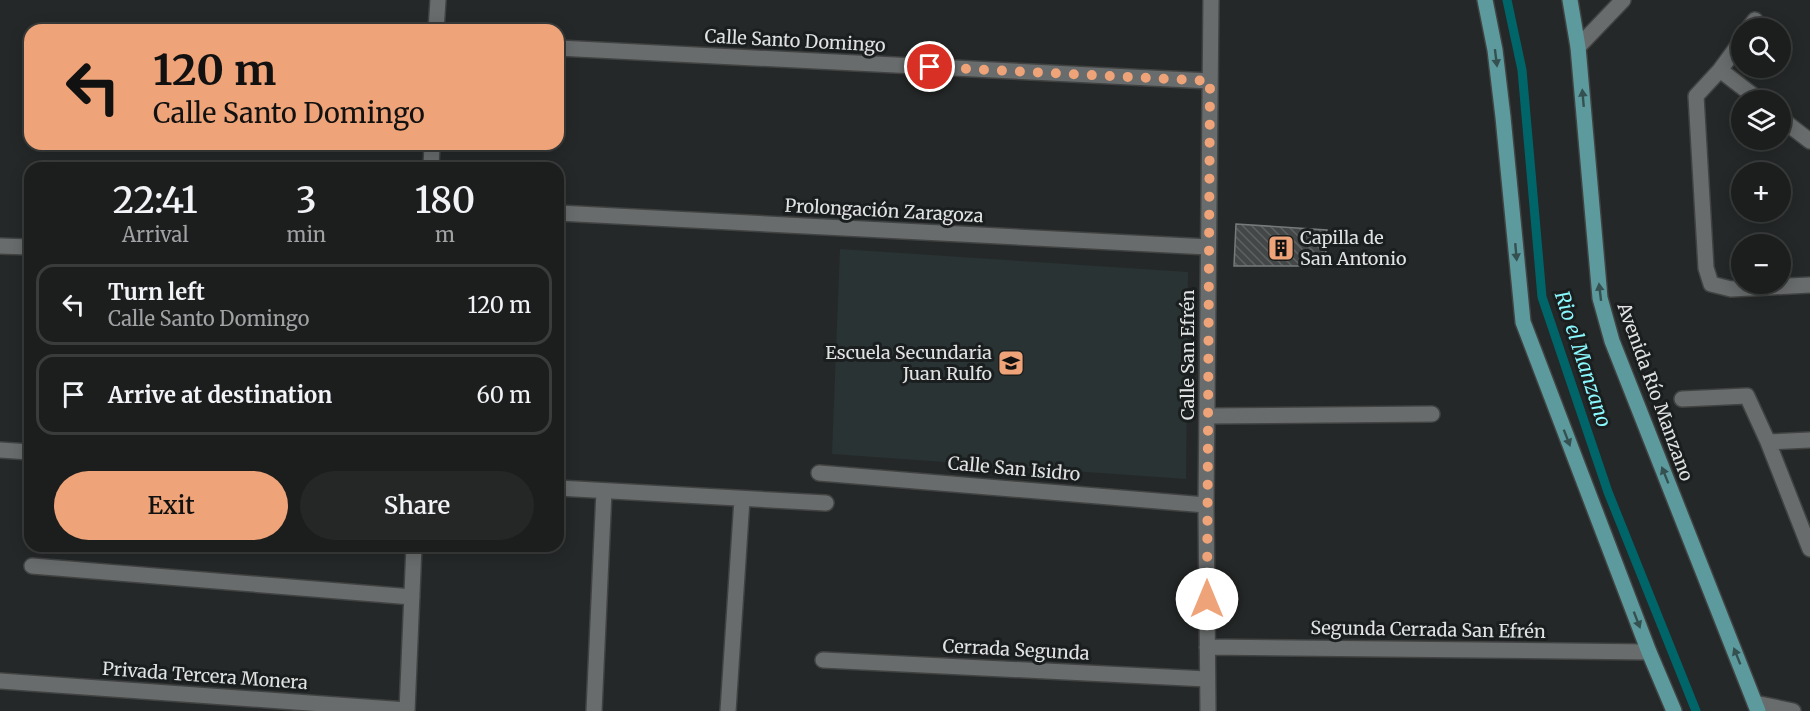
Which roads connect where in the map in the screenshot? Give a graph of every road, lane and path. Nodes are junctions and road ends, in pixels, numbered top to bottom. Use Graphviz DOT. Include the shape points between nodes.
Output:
graph roads {
  1 [pos="438,0"];
  2 [pos="1211,0"];
  3 [pos="1485,0"];
  4 [pos="1570,0"];
  5 [pos="1623,0"];
  6 [pos="436,24"];
  7 [pos="1578,47"];
  8 [pos="564,48"];
  9 [pos="1731,55"];
  10 [pos="1720,70"];
  11 [pos="1210,81"];
  12 [pos="1746,90"];
  13 [pos="1791,126"];
  14 [pos="1810,141"];
  15 [pos="564,213"];
  16 [pos="0,246"];
  17 [pos="24,247"];
  18 [pos="1208,247"];
  19 [pos="1810,285"];
  20 [pos="1683,399"];
  21 [pos="1432,414"];
  22 [pos="1207,416"];
  23 [pos="1810,440"];
  24 [pos="1768,442"];
  25 [pos="0,450"];
  26 [pos="24,452"];
  27 [pos="819,473"];
  28 [pos="564,488"];
  29 [pos="604,491"];
  30 [pos="741,499"];
  31 [pos="826,503"];
  32 [pos="1206,505"];
  33 [pos="1810,549"];
  34 [pos="414,552"];
  35 [pos="32,566"];
  36 [pos="412,597"];
  37 [pos="1207,647"];
  38 [pos="1649,652"];
  39 [pos="823,660"];
  40 [pos="1207,679"];
  41 [pos="0,681"];
  42 [pos="1757,707"];
  43 [pos="407,710"];
  44 [pos="594,711"];
  45 [pos="728,711"];
  46 [pos="1208,711"];
  47 [pos="1674,711"];
  48 [pos="1793,711"];
  1 -- 6 [label="street"];
  2 -- 11 [label="street, Calle San Efrén"];
  3 -- 38 [label="main road, one-way" via="1503,117 1523,322"];
  4 -- 7 [label="main road, Avenida Río Manzano"];
  5 -- 7 [label="street"];
  42 -- 7 [label="main road, Avenida Río Manzano, one-way" via="1612,341 1600,298"];
  8 -- 11 [label="street, Calle Santo Domingo"];
  9 -- 10 [label="street"];
  10 -- 12 [label="street"];
  10 -- 19 [label="street" via="1696,96 1706,268 1711,284 1731,289"];
  11 -- 18 [label="street, Calle San Efrén"];
  13 -- 14 [label="street"];
  15 -- 18 [label="street, Prolongación Zaragoza"];
  16 -- 17 [label="street"];
  18 -- 22 [label="street, Calle San Efrén"];
  20 -- 24 [label="street" via="1747,396"];
  21 -- 22 [label="street"];
  22 -- 32 [label="street, Calle San Efrén"];
  23 -- 24 [label="street"];
  24 -- 33 [label="street"];
  25 -- 26 [label="street"];
  27 -- 32 [label="street, Calle San Isidro"];
  28 -- 29 [label="street"];
  29 -- 30 [label="street"];
  29 -- 44 [label="street"];
  30 -- 31 [label="street"];
  30 -- 45 [label="street"];
  32 -- 37 [label="street, Calle San Efrén"];
  34 -- 36 [label="street"];
  35 -- 36 [label="street"];
  36 -- 43 [label="street"];
  37 -- 38 [label="street, Segunda Cerrada San Efrén"];
  37 -- 40 [label="street, Calle San Efrén"];
  38 -- 47 [label="main road"];
  39 -- 40 [label="street, Cerrada Segunda"];
  40 -- 46 [label="street, Calle San Efrén"];
  41 -- 43 [label="street, Privada Tercera Monera"];
  42 -- 48 [label="street"];
}
